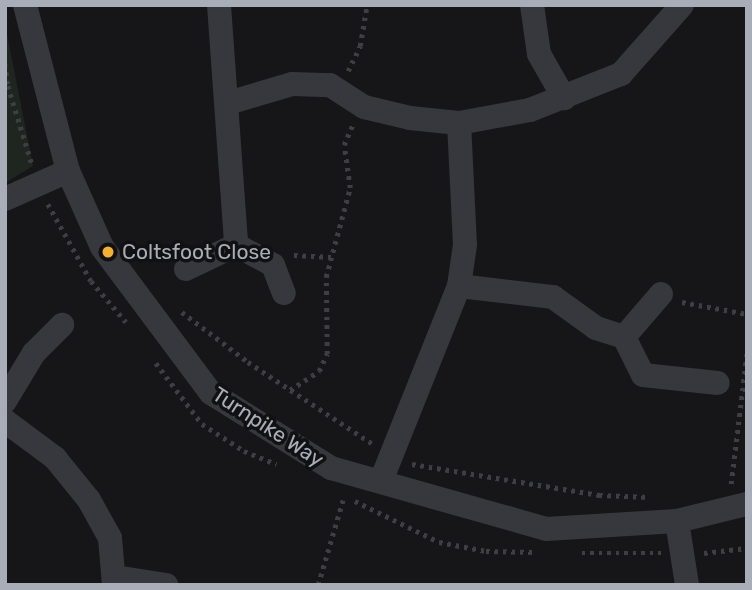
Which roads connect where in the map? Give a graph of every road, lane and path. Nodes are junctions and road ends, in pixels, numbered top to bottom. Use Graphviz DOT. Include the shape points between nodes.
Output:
graph roads {
  1 [pos="25,5"];
  2 [pos="219,5"];
  3 [pos="368,5"];
  4 [pos="532,5"];
  5 [pos="682,5"];
  6 [pos="5,64"];
  7 [pos="338,90"];
  8 [pos="564,98"];
  9 [pos="228,103"];
  10 [pos="364,107"];
  11 [pos="458,123"];
  12 [pos="68,171"];
  13 [pos="39,184"];
  14 [pos="5,199"];
  15 [pos="236,245"];
  16 [pos="284,255"];
  17 [pos="331,257"];
  18 [pos="186,269"];
  19 [pos="459,286"];
  20 [pos="284,293"];
  21 [pos="667,296"];
  22 [pos="173,304"];
  23 [pos="747,314"];
  24 [pos="62,325"];
  25 [pos="133,331"];
  26 [pos="624,337"];
  27 [pos="148,351"];
  28 [pos="747,352"];
  29 [pos="718,383"];
  30 [pos="290,390"];
  31 [pos="5,401"];
  32 [pos="5,421"];
  33 [pos="391,455"];
  34 [pos="290,469"];
  35 [pos="380,481"];
  36 [pos="335,490"];
  37 [pos="344,495"];
  38 [pos="743,495"];
  39 [pos="664,497"];
  40 [pos="677,521"];
  41 [pos="747,548"];
  42 [pos="538,552"];
  43 [pos="682,552"];
  44 [pos="576,553"];
  45 [pos="114,581"];
  46 [pos="166,585"];
  47 [pos="318,585"];
  48 [pos="687,585"];
  1 -- 12 [label="street, Turnpike Way"];
  2 -- 9 [label="street"];
  3 -- 7 [label="path" via="360,46"];
  4 -- 8 [label="street" via="539,54"];
  5 -- 8 [label="street" via="621,74"];
  6 -- 13 [label="path" via="14,111"];
  7 -- 9 [label="street" via="330,85 292,85"];
  7 -- 10 [label="street"];
  8 -- 11 [label="street"];
  9 -- 15 [label="street"];
  10 -- 11 [label="street"];
  10 -- 17 [label="path" via="344,145 350,188"];
  11 -- 19 [label="street" via="465,245"];
  12 -- 13 [label="street"];
  12 -- 35 [label="street, Turnpike Way" via="102,247 211,393 331,468"];
  13 -- 14 [label="street"];
  13 -- 25 [label="path" via="91,281"];
  15 -- 18 [label="street"];
  15 -- 20 [label="street" via="273,265"];
  16 -- 17 [label="path"];
  17 -- 30 [label="path" via="324,296 327,354 319,371"];
  19 -- 26 [label="street" via="553,297 596,328"];
  19 -- 33 [label="street"];
  21 -- 23 [label="path"];
  21 -- 26 [label="street"];
  22 -- 30 [label="path"];
  24 -- 31 [label="street" via="34,353"];
  26 -- 29 [label="street" via="643,375"];
  27 -- 34 [label="path" via="202,424 244,451"];
  28 -- 38 [label="path" via="730,488"];
  30 -- 33 [label="path"];
  32 -- 45 [label="street" via="55,458 89,500 110,538"];
  33 -- 35 [label="street"];
  33 -- 39 [label="path" via="418,465 599,495"];
  35 -- 40 [label="street, Turnpike Way" via="546,528"];
  36 -- 37 [label="path"];
  37 -- 42 [label="path" via="439,542 486,551"];
  37 -- 47 [label="path"];
  38 -- 40 [label="street, Turnpike Way"];
  40 -- 43 [label="street"];
  41 -- 43 [label="path"];
  43 -- 44 [label="path"];
  43 -- 48 [label="street"];
  45 -- 46 [label="street"];
}
